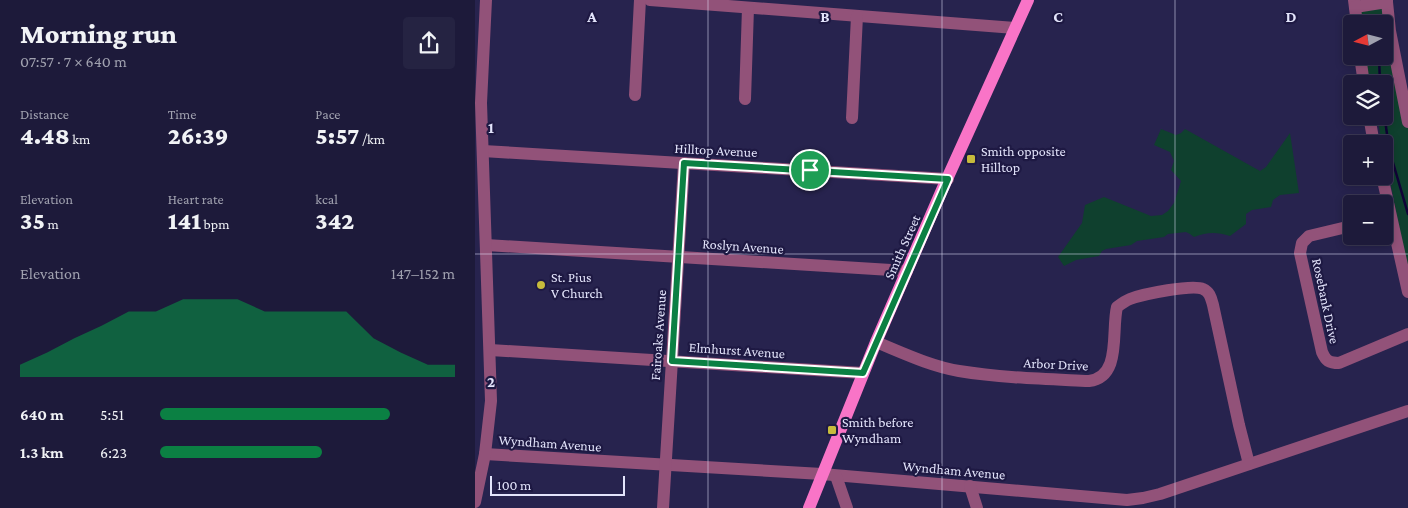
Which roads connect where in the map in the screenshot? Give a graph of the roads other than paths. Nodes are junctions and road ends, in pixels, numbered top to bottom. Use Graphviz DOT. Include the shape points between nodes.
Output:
graph roads {
  1 [pos="486,0"];
  2 [pos="640,0"];
  3 [pos="650,0"];
  4 [pos="1028,0"];
  5 [pos="1387,1"];
  6 [pos="1354,3"];
  7 [pos="748,8"];
  8 [pos="857,16"];
  9 [pos="1015,28"];
  10 [pos="635,95"];
  11 [pos="745,99"];
  12 [pos="852,118"];
  13 [pos="1408,122"];
  14 [pos="483,151"];
  15 [pos="684,163"];
  16 [pos="948,179"];
  17 [pos="1343,228"];
  18 [pos="1393,237"];
  19 [pos="486,245"];
  20 [pos="678,257"];
  21 [pos="907,271"];
  22 [pos="1408,292"];
  23 [pos="1408,334"];
  24 [pos="876,342"];
  25 [pos="490,350"];
  26 [pos="672,361"];
  27 [pos="863,373"];
  28 [pos="1408,411"];
  29 [pos="485,454"];
  30 [pos="1249,464"];
  31 [pos="665,465"];
  32 [pos="822,474"];
  33 [pos="836,476"];
  34 [pos="970,486"];
  35 [pos="475,502"];
  36 [pos="1129,504"];
  37 [pos="663,508"];
  38 [pos="809,508"];
  39 [pos="847,508"];
  40 [pos="977,508"];
  1 -- 14 [label="street" via="481,86"];
  2 -- 10 [label="street"];
  3 -- 7 [label="street"];
  4 -- 9 [label="main road, Smith Street"];
  5 -- 6 [label="street"];
  5 -- 13 [label="street" via="1389,31"];
  7 -- 8 [label="street"];
  7 -- 11 [label="street"];
  8 -- 9 [label="street"];
  8 -- 12 [label="street"];
  9 -- 16 [label="main road, Smith Street"];
  14 -- 15 [label="street, Hilltop Avenue"];
  14 -- 19 [label="street"];
  15 -- 16 [label="street, Hilltop Avenue"];
  15 -- 20 [label="street, Fairoaks Avenue"];
  16 -- 21 [label="main road, Smith Street"];
  17 -- 23 [label="street, Rosebank Drive" via="1309,236 1302,243 1300,253 1325,359 1339,363"];
  18 -- 22 [label="street"];
  19 -- 20 [label="street, Roslyn Avenue"];
  19 -- 25 [label="street"];
  20 -- 21 [label="street, Roslyn Avenue"];
  20 -- 26 [label="street, Fairoaks Avenue"];
  21 -- 24 [label="main road, Smith Street"];
  24 -- 27 [label="main road, Smith Street"];
  24 -- 30 [label="street, Arbor Drive" via="958,371 1097,381 1108,372 1117,307 1144,295 1199,288 1210,294"];
  25 -- 26 [label="street, Elmhurst Avenue"];
  25 -- 29 [label="street" via="491,402"];
  26 -- 27 [label="street, Elmhurst Avenue"];
  26 -- 31 [label="street, Fairoaks Avenue"];
  27 -- 32 [label="main road, Smith Street"];
  28 -- 30 [label="street, Wyndham Avenue"];
  29 -- 31 [label="street, Wyndham Avenue"];
  29 -- 35 [label="street"];
  30 -- 36 [label="street, Wyndham Avenue"];
  31 -- 32 [label="street, Wyndham Avenue"];
  31 -- 37 [label="street, Fairoaks Avenue"];
  32 -- 33 [label="street, Wyndham Avenue"];
  32 -- 38 [label="main road, Smith Street"];
  33 -- 34 [label="street, Wyndham Avenue"];
  33 -- 39 [label="street"];
  34 -- 36 [label="street, Wyndham Avenue"];
  34 -- 40 [label="street"];
}
